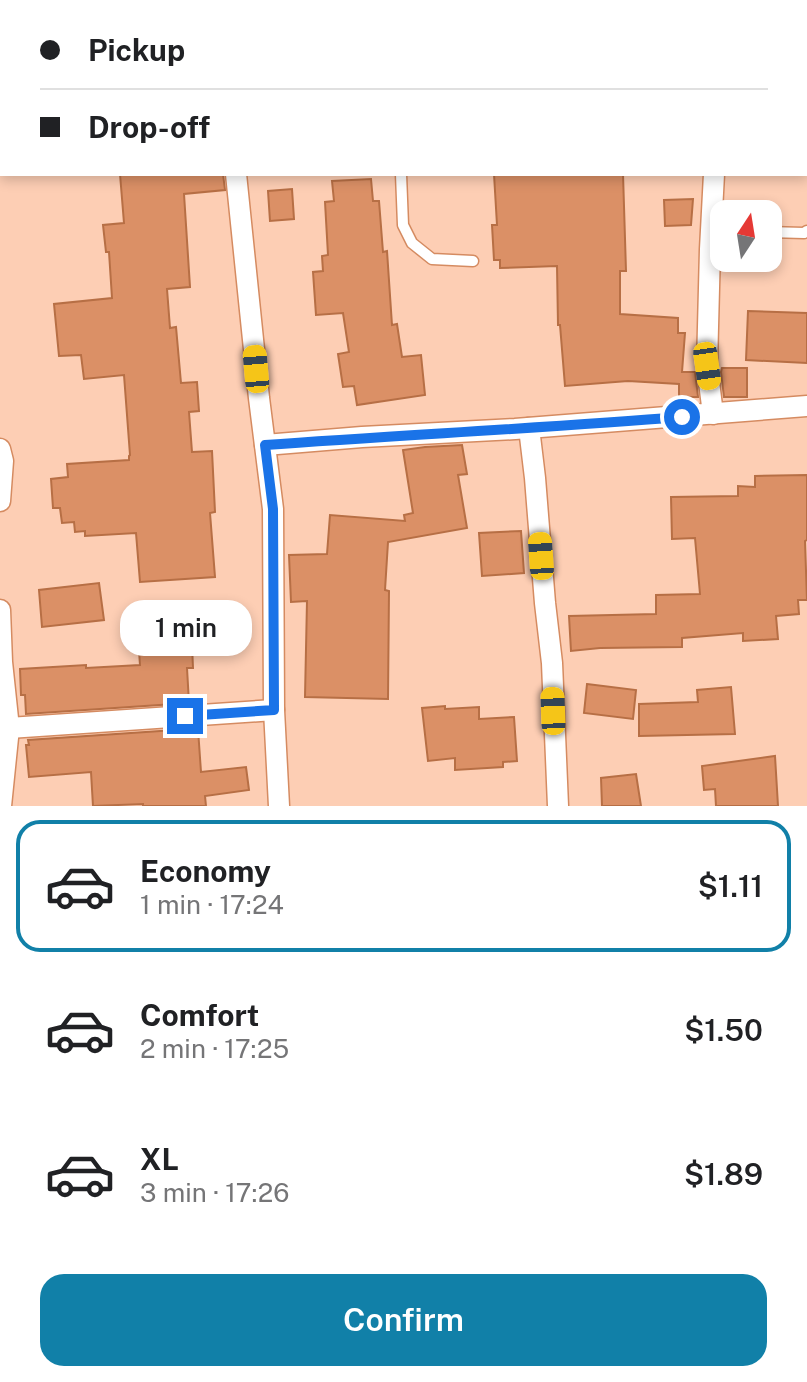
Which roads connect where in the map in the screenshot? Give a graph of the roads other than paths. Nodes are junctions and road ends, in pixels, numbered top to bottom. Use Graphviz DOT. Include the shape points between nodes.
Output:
graph roads {
  1 [pos="236,176"];
  2 [pos="401,176"];
  3 [pos="714,176"];
  4 [pos="716,200"];
  5 [pos="807,231"];
  6 [pos="782,232"];
  7 [pos="473,261"];
  8 [pos="714,272"];
  9 [pos="807,406"];
  10 [pos="713,414"];
  11 [pos="529,428"];
  12 [pos="265,445"];
  13 [pos="0,449"];
  14 [pos="0,501"];
  15 [pos="0,610"];
  16 [pos="274,710"];
  17 [pos="9,728"];
  18 [pos="1,806"];
  19 [pos="279,806"];
  20 [pos="558,806"];
  1 -- 12 [label="street"];
  2 -- 7 [label="lane" via="403,225 412,243 432,259"];
  3 -- 4 [label="street"];
  5 -- 6 [label="lane"];
  8 -- 10 [label="street" via="707,366"];
  9 -- 10 [label="street"];
  10 -- 11 [label="street"];
  11 -- 12 [label="street"];
  11 -- 20 [label="street" via="552,663"];
  12 -- 16 [label="street" via="273,509"];
  13 -- 14 [label="street"];
  15 -- 17 [label="street"];
  16 -- 17 [label="street"];
  16 -- 19 [label="street"];
  17 -- 18 [label="street"];
}
